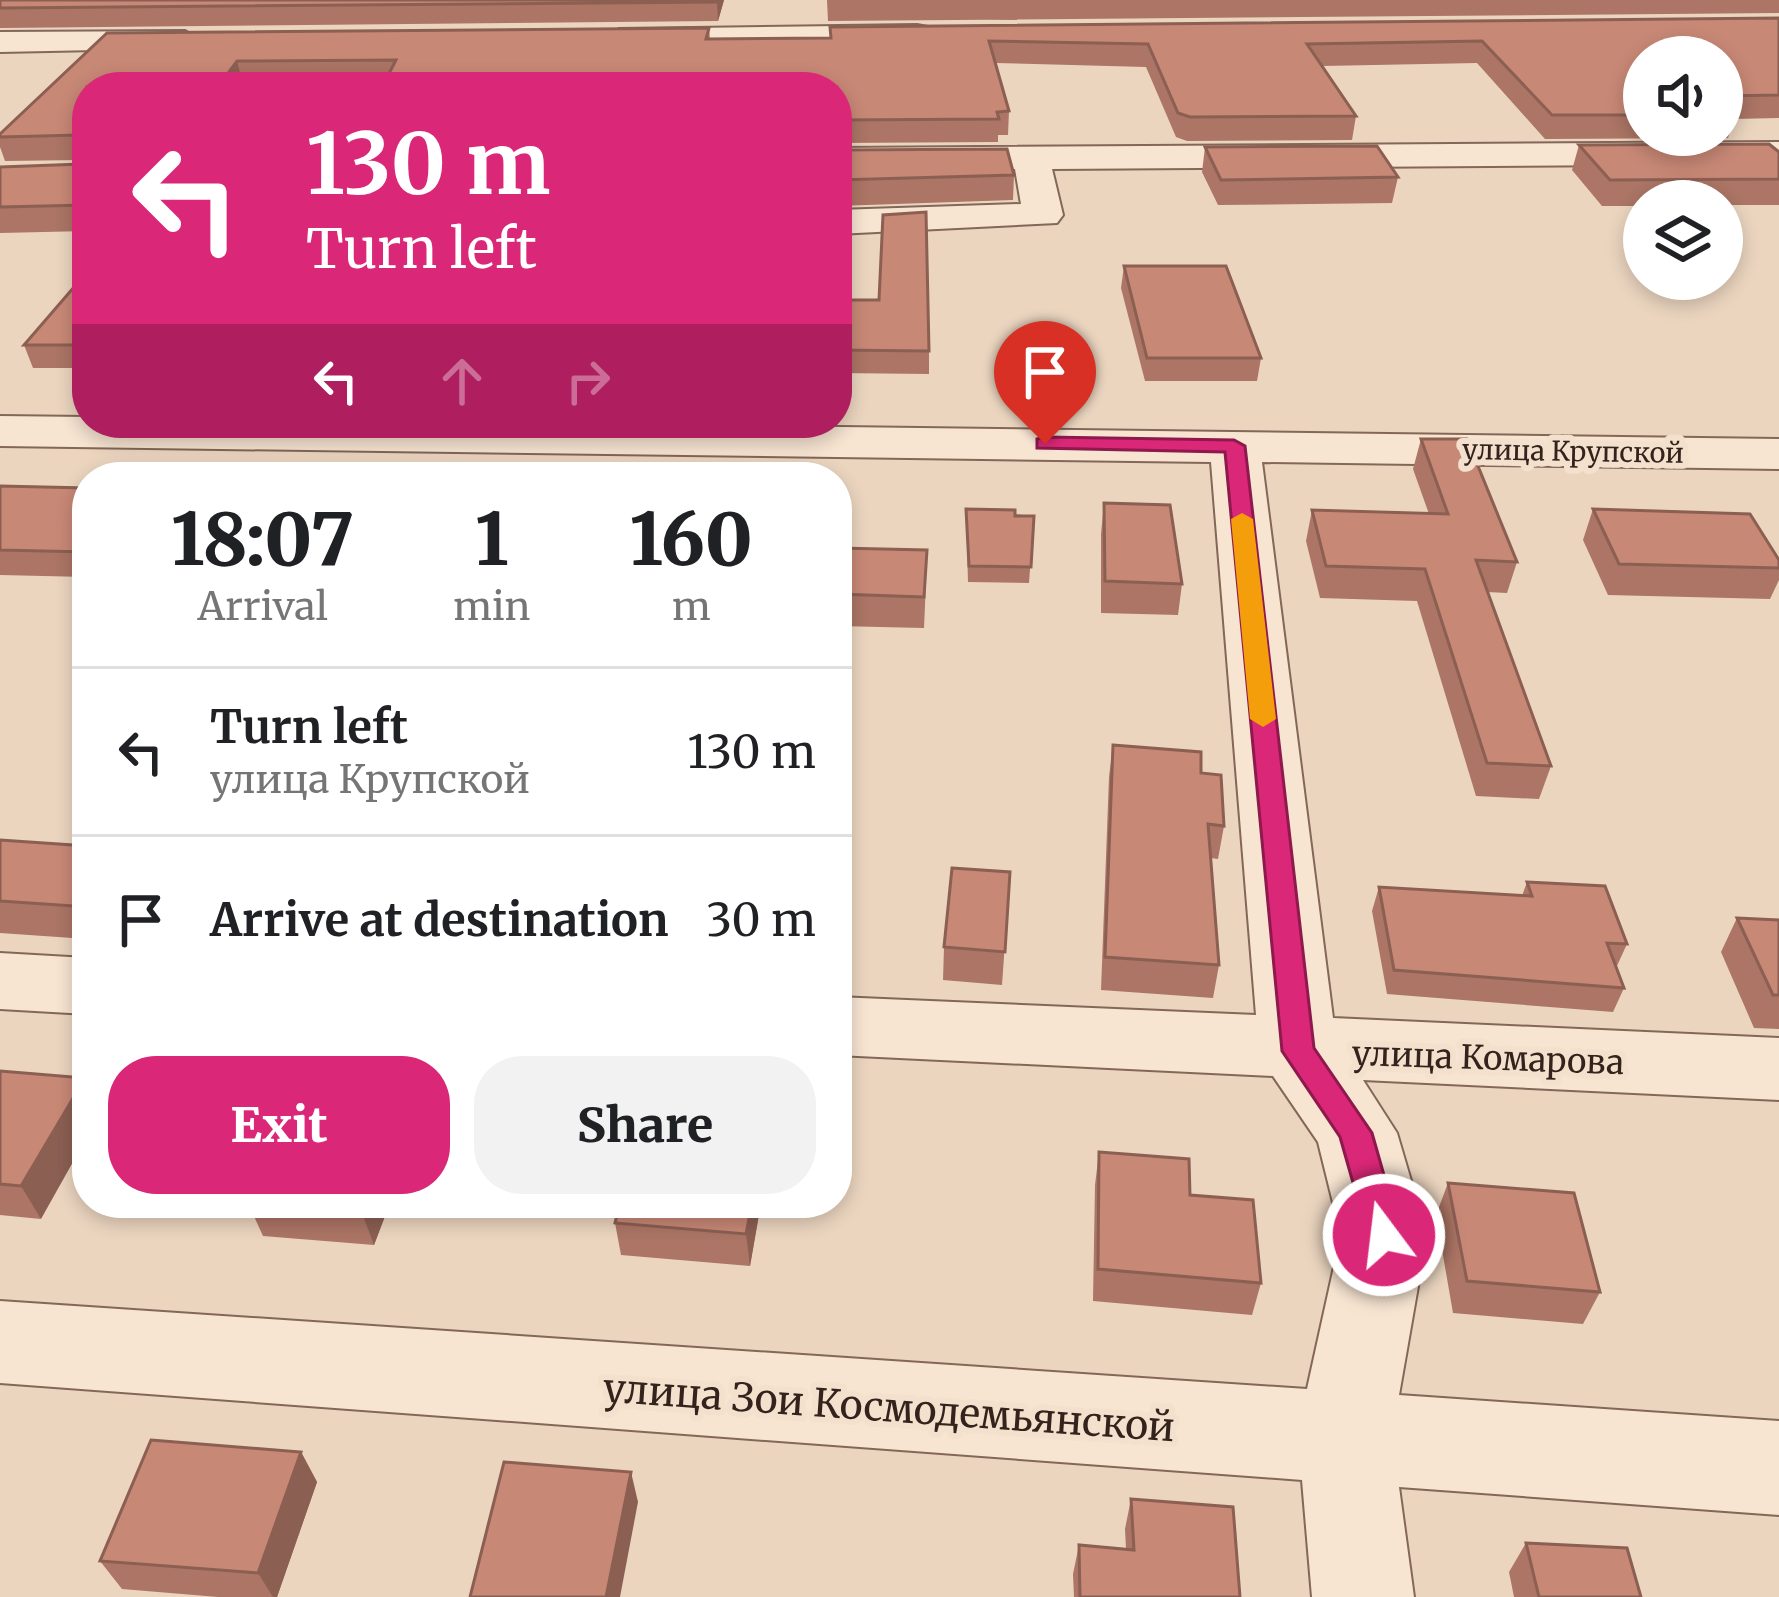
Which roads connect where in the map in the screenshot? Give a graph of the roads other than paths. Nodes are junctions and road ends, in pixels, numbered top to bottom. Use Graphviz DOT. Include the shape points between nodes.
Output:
graph roads {
  1 [pos="957,34"];
  2 [pos="596,39"];
  3 [pos="214,41"];
  4 [pos="0,42"];
  5 [pos="1779,152"];
  6 [pos="1031,156"];
  7 [pos="852,159"];
  8 [pos="852,221"];
  9 [pos="0,431"];
  10 [pos="72,432"];
  11 [pos="576,438"];
  12 [pos="1234,446"];
  13 [pos="1779,454"];
  14 [pos="0,981"];
  15 [pos="72,985"];
  16 [pos="852,1027"];
  17 [pos="1298,1051"];
  18 [pos="1779,1069"];
  19 [pos="0,1342"];
  20 [pos="1346,1442"];
  21 [pos="1779,1468"];
  22 [pos="1363,1597"];
  1 -- 2 [label="street"];
  3 -- 4 [label="street"];
  5 -- 6 [label="street"];
  6 -- 7 [label="street"];
  6 -- 8 [label="street" via="1043,215"];
  9 -- 10 [label="street, улица Крупской"];
  11 -- 12 [label="street, улица Крупской"];
  12 -- 13 [label="street, улица Крупской"];
  12 -- 17 [label="street"];
  14 -- 15 [label="street"];
  16 -- 17 [label="street, улица Комарова"];
  17 -- 18 [label="street, улица Комарова"];
  17 -- 20 [label="street" via="1356,1133 1384,1235"];
  19 -- 20 [label="street, улица Зои Космодемьянской"];
  20 -- 21 [label="street, улица Зои Космодемьянской"];
  20 -- 22 [label="street"];
}
